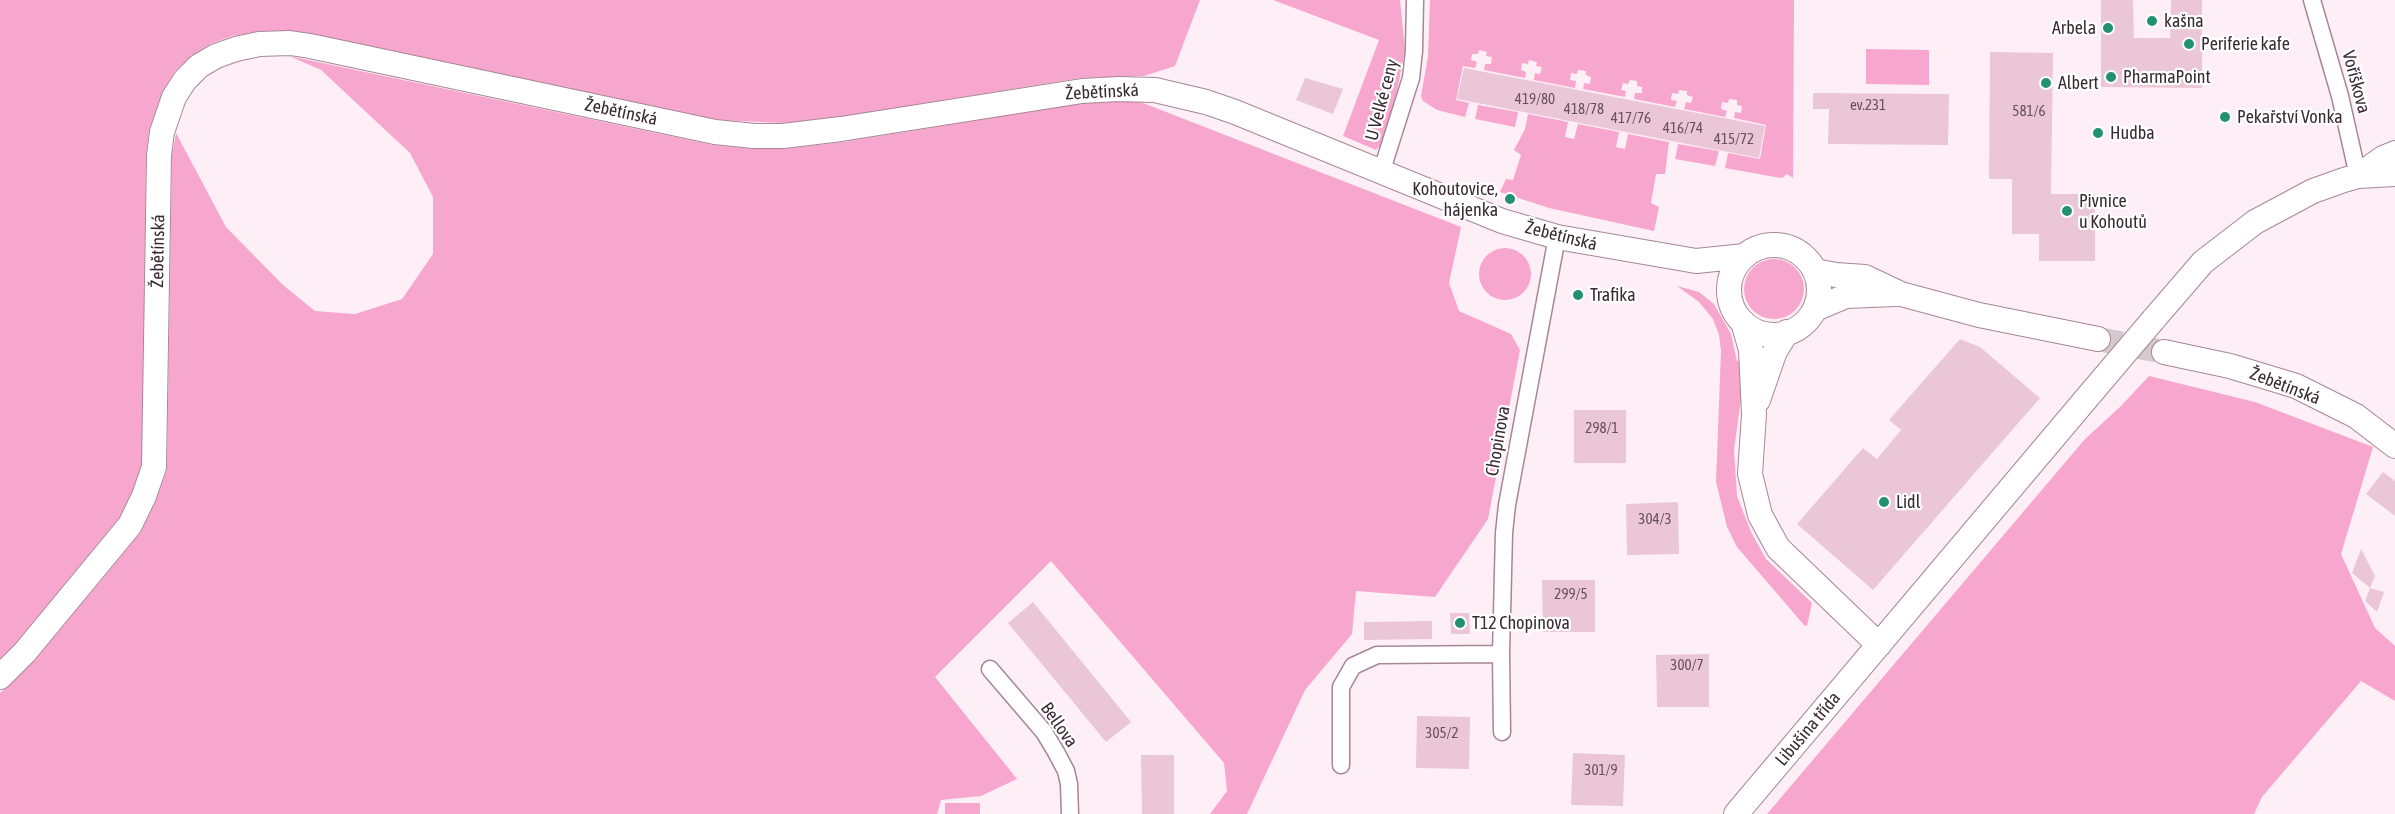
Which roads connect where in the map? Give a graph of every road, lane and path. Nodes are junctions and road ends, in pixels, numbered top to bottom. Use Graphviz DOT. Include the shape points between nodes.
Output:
graph roads {
  1 [pos="1415,0"];
  2 [pos="2312,0"];
  3 [pos="2395,153"];
  4 [pos="1381,173"];
  5 [pos="2395,174"];
  6 [pos="2358,176"];
  7 [pos="1557,237"];
  8 [pos="1745,256"];
  9 [pos="1696,261"];
  10 [pos="1815,271"];
  11 [pos="1730,291"];
  12 [pos="1900,294"];
  13 [pos="1815,309"];
  14 [pos="1743,322"];
  15 [pos="1787,332"];
  16 [pos="2098,339"];
  17 [pos="2164,351"];
  18 [pos="1754,414"];
  19 [pos="2395,446"];
  20 [pos="1879,645"];
  21 [pos="1501,654"];
  22 [pos="990,669"];
  23 [pos="0,677"];
  24 [pos="1502,732"];
  25 [pos="1341,765"];
  26 [pos="1070,814"];
  27 [pos="1736,814"];
  1 -- 4 [label="street, U Velké ceny" via="1411,78"];
  2 -- 6 [label="street, Voříškova"];
  3 -- 6 [label="street"];
  4 -- 7 [label="street, Žebětínská" via="1502,221"];
  4 -- 23 [label="street, Žebětínská" via="1235,112 1143,89 1082,91 841,129 754,136 715,132 310,46 259,44 216,56 185,80 174,97 162,132 154,467 144,496 130,525"];
  5 -- 6 [label="street"];
  6 -- 20 [label="street, Libušina třída, bridge" via="2293,201 2236,235 2203,262"];
  7 -- 9 [label="street, Žebětínská"];
  7 -- 21 [label="street, Chopinova" via="1507,505"];
  8 -- 9 [label="street, Žebětínská"];
  8 -- 10 [label="street" via="1765,246 1783,246 1800,253"];
  8 -- 11 [label="street" via="1733,273"];
  9 -- 11 [label="street, Žebětínská"];
  10 -- 12 [label="street" via="1865,277"];
  10 -- 13 [label="street" via="1819,290"];
  11 -- 14 [label="street" via="1733,306"];
  12 -- 13 [label="street" via="1846,296"];
  12 -- 16 [label="street" via="1992,319"];
  13 -- 15 [label="street" via="1804,323"];
  14 -- 15 [label="street" via="1765,333"];
  14 -- 18 [label="street" via="1751,350"];
  15 -- 18 [label="street" via="1775,351"];
  17 -- 19 [label="street, Žebětínská" via="2296,386 2356,416"];
  18 -- 20 [label="street" via="1750,474 1768,531 1791,562"];
  20 -- 27 [label="street, Libušina třída"];
  21 -- 24 [label="street, Chopinova"];
  21 -- 25 [label="street" via="1377,655 1353,666 1341,687"];
  22 -- 26 [label="street, Bellova" via="1044,732 1056,752 1069,784"];
}
